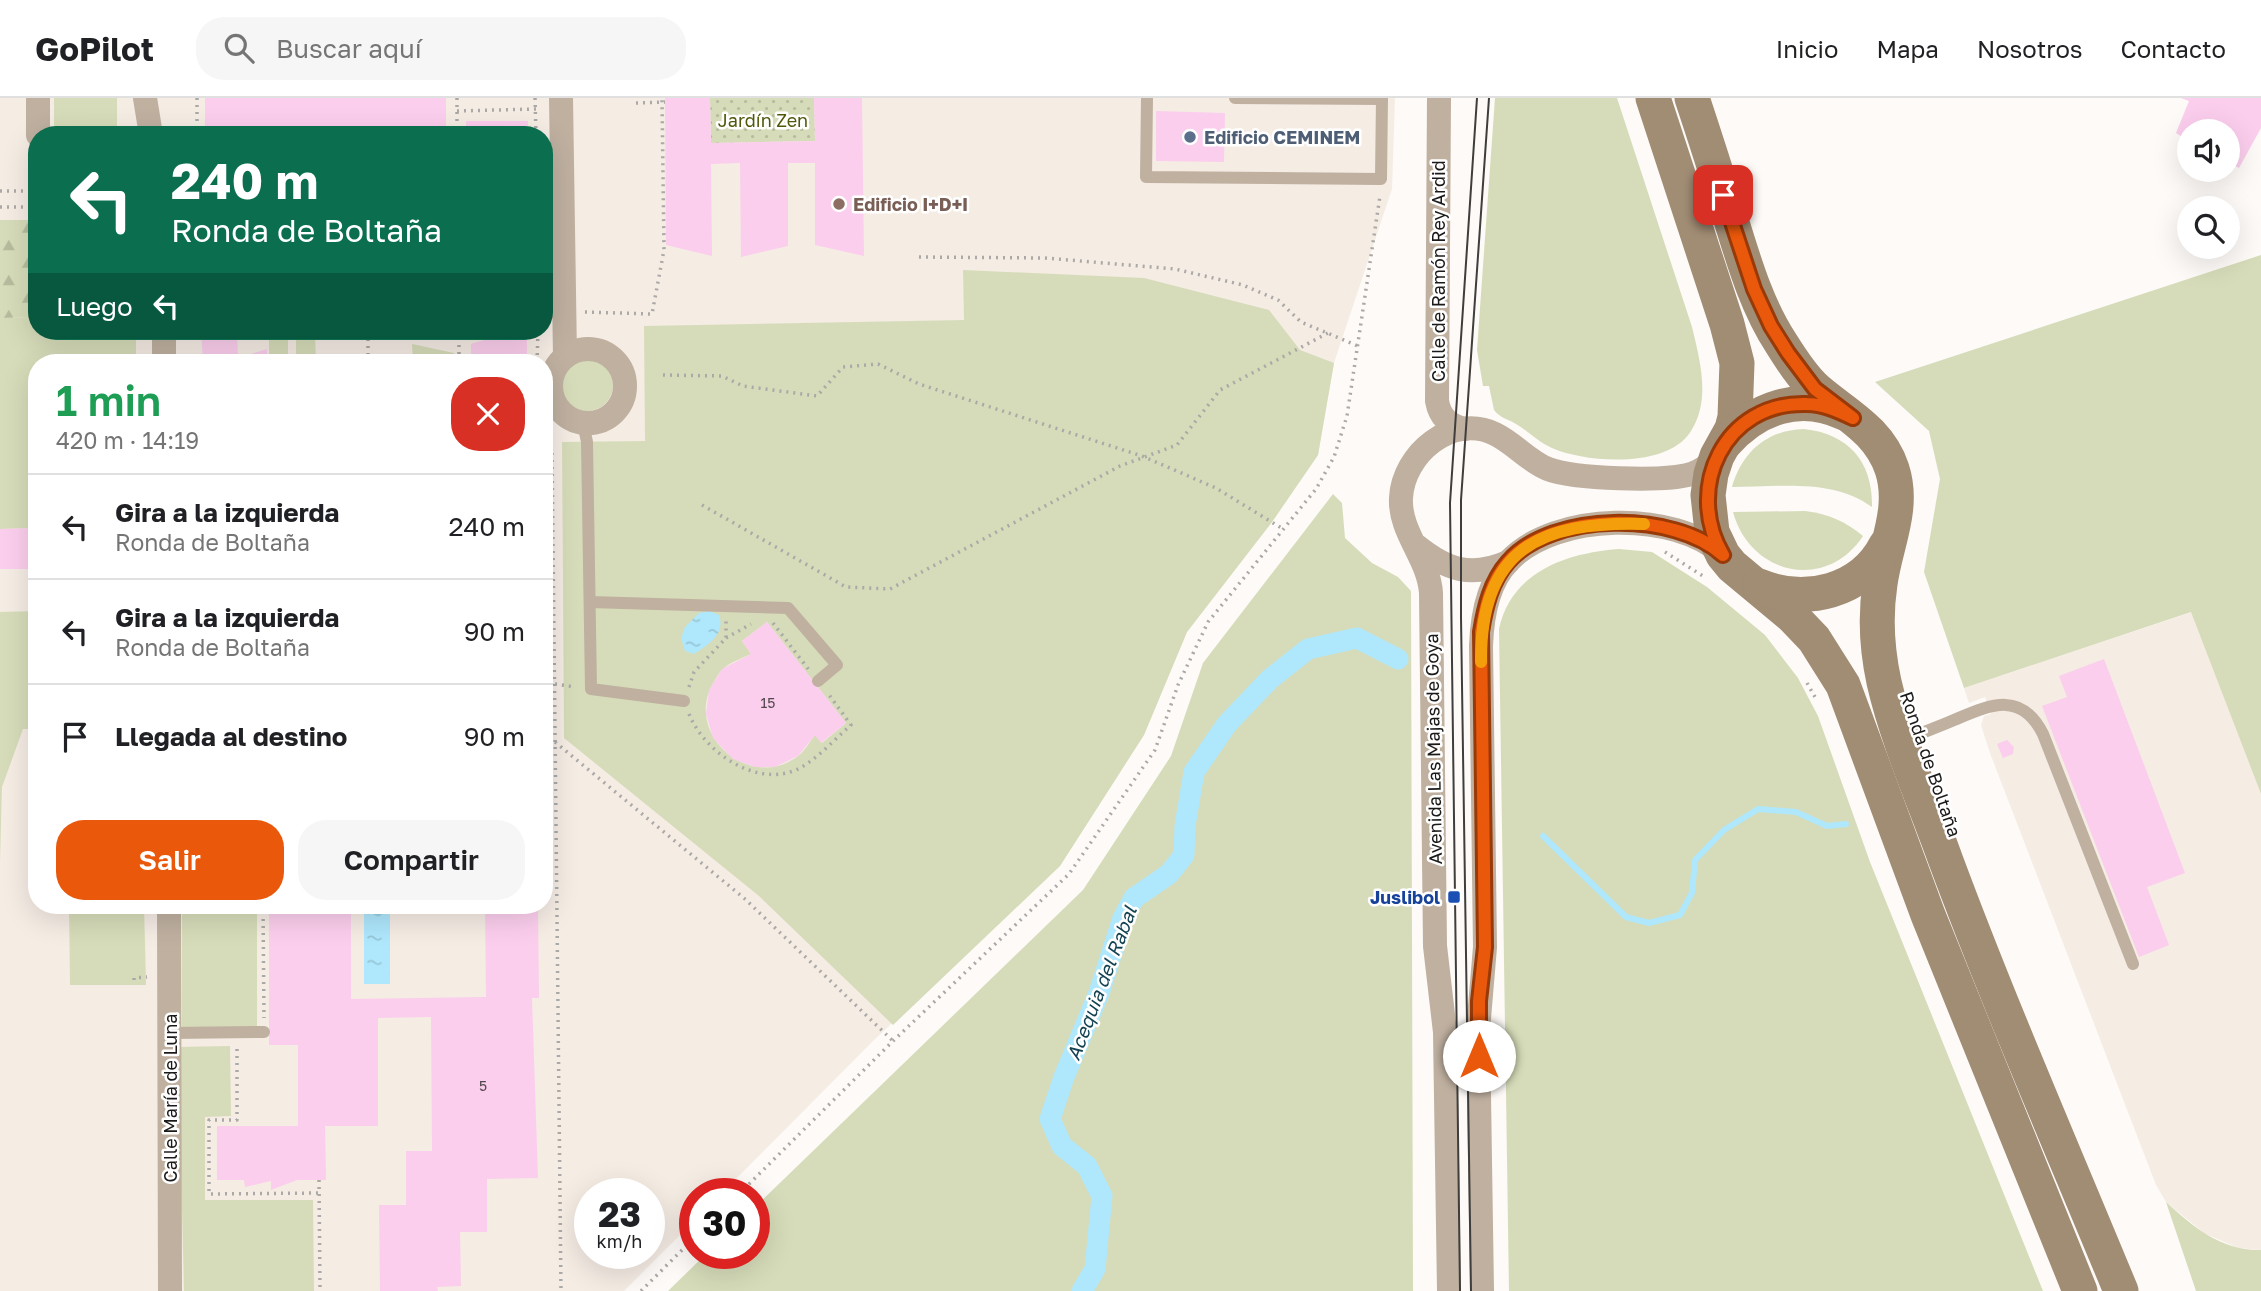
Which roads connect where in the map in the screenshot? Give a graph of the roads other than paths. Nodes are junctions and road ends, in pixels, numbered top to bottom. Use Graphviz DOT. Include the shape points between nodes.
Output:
graph roads {
  1 [pos="38,98"];
  2 [pos="145,98"];
  3 [pos="156,98"];
  4 [pos="561,98"];
  5 [pos="1147,98"];
  6 [pos="1234,98"];
  7 [pos="1439,98"];
  8 [pos="1653,98"];
  9 [pos="1692,98"];
  10 [pos="1382,99"];
  11 [pos="38,126"];
  12 [pos="155,126"];
  13 [pos="157,126"];
  14 [pos="554,287"];
  15 [pos="573,353"];
  16 [pos="553,374"];
  17 [pos="553,398"];
  18 [pos="1853,418"];
  19 [pos="583,423"];
  20 [pos="1465,429"];
  21 [pos="1721,450"];
  22 [pos="1893,529"];
  23 [pos="1416,546"];
  24 [pos="1508,562"];
  25 [pos="1714,567"];
  26 [pos="1756,584"];
  27 [pos="590,601"];
  28 [pos="818,681"];
  29 [pos="684,701"];
  30 [pos="1902,741"];
  31 [pos="154,914"];
  32 [pos="169,914"];
  33 [pos="2133,964"];
  34 [pos="145,983"];
  35 [pos="264,1032"];
  36 [pos="169,1033"];
  37 [pos="170,1291"];
  38 [pos="1449,1291"];
  39 [pos="1482,1291"];
  40 [pos="2080,1291"];
  41 [pos="2121,1291"];
  1 -- 11 [label="street"];
  2 -- 12 [label="street"];
  3 -- 13 [label="street"];
  4 -- 14 [label="street"];
  5 -- 10 [label="lane" via="1146,177 1381,179"];
  6 -- 10 [label="lane"];
  7 -- 20 [label="street, Calle de Ramón Rey Ardid" via="1437,401 1445,420"];
  8 -- 21 [label="main road, Ronda de Boltaña" via="1735,355 1737,405"];
  9 -- 18 [label="main road, Ronda de Boltaña" via="1761,307 1815,389"];
  14 -- 15 [label="street" via="574,319"];
  15 -- 16 [label="street"];
  15 -- 19 [label="street" via="594,349 606,353 616,361 625,385 617,409 596,422"];
  17 -- 19 [label="street" via="561,412"];
  18 -- 21 [label="main road, Ronda de Boltaña" via="1821,406 1791,404 1748,420"];
  18 -- 22 [label="main road, Ronda de Boltaña" via="1875,436 1890,464 1897,496"];
  19 -- 27 [label="lane"];
  20 -- 21 [label="street" via="1494,433 1549,469 1586,476 1679,477 1699,471"];
  20 -- 23 [label="street, Avenida Las Majas de Goya" via="1427,445 1406,473 1401,509"];
  21 -- 25 [label="main road, Ronda de Boltaña" via="1708,495"];
  22 -- 26 [label="main road, Ronda de Boltaña" via="1868,569 1830,591 1797,596"];
  22 -- 30 [label="main road, Ronda de Boltaña" via="1880,580 1877,634 1884,683"];
  23 -- 24 [label="street" via="1442,564 1460,569 1486,569"];
  23 -- 38 [label="street, Avenida Las Majas de Goya" via="1430,584 1435,946 1445,1032"];
  24 -- 25 [label="street" via="1526,547 1565,529 1641,524 1702,540"];
  24 -- 39 [label="street" via="1486,604 1481,632 1485,947 1478,1030"];
  25 -- 26 [label="main road, Ronda de Boltaña" via="1738,571"];
  26 -- 40 [label="main road, Ronda de Boltaña" via="1814,639 1843,685 1928,915"];
  27 -- 28 [label="lane" via="788,608 837,665"];
  27 -- 29 [label="lane" via="591,689"];
  30 -- 33 [label="lane" via="1995,705 2018,708 2031,716 2043,734"];
  30 -- 41 [label="main road, Ronda de Boltaña" via="2016,1039"];
  31 -- 34 [label="street, Calle María de Luna"];
  32 -- 36 [label="street, Calle María de Luna"];
  35 -- 36 [label="lane"];
  36 -- 37 [label="street, Calle María de Luna"];
}
